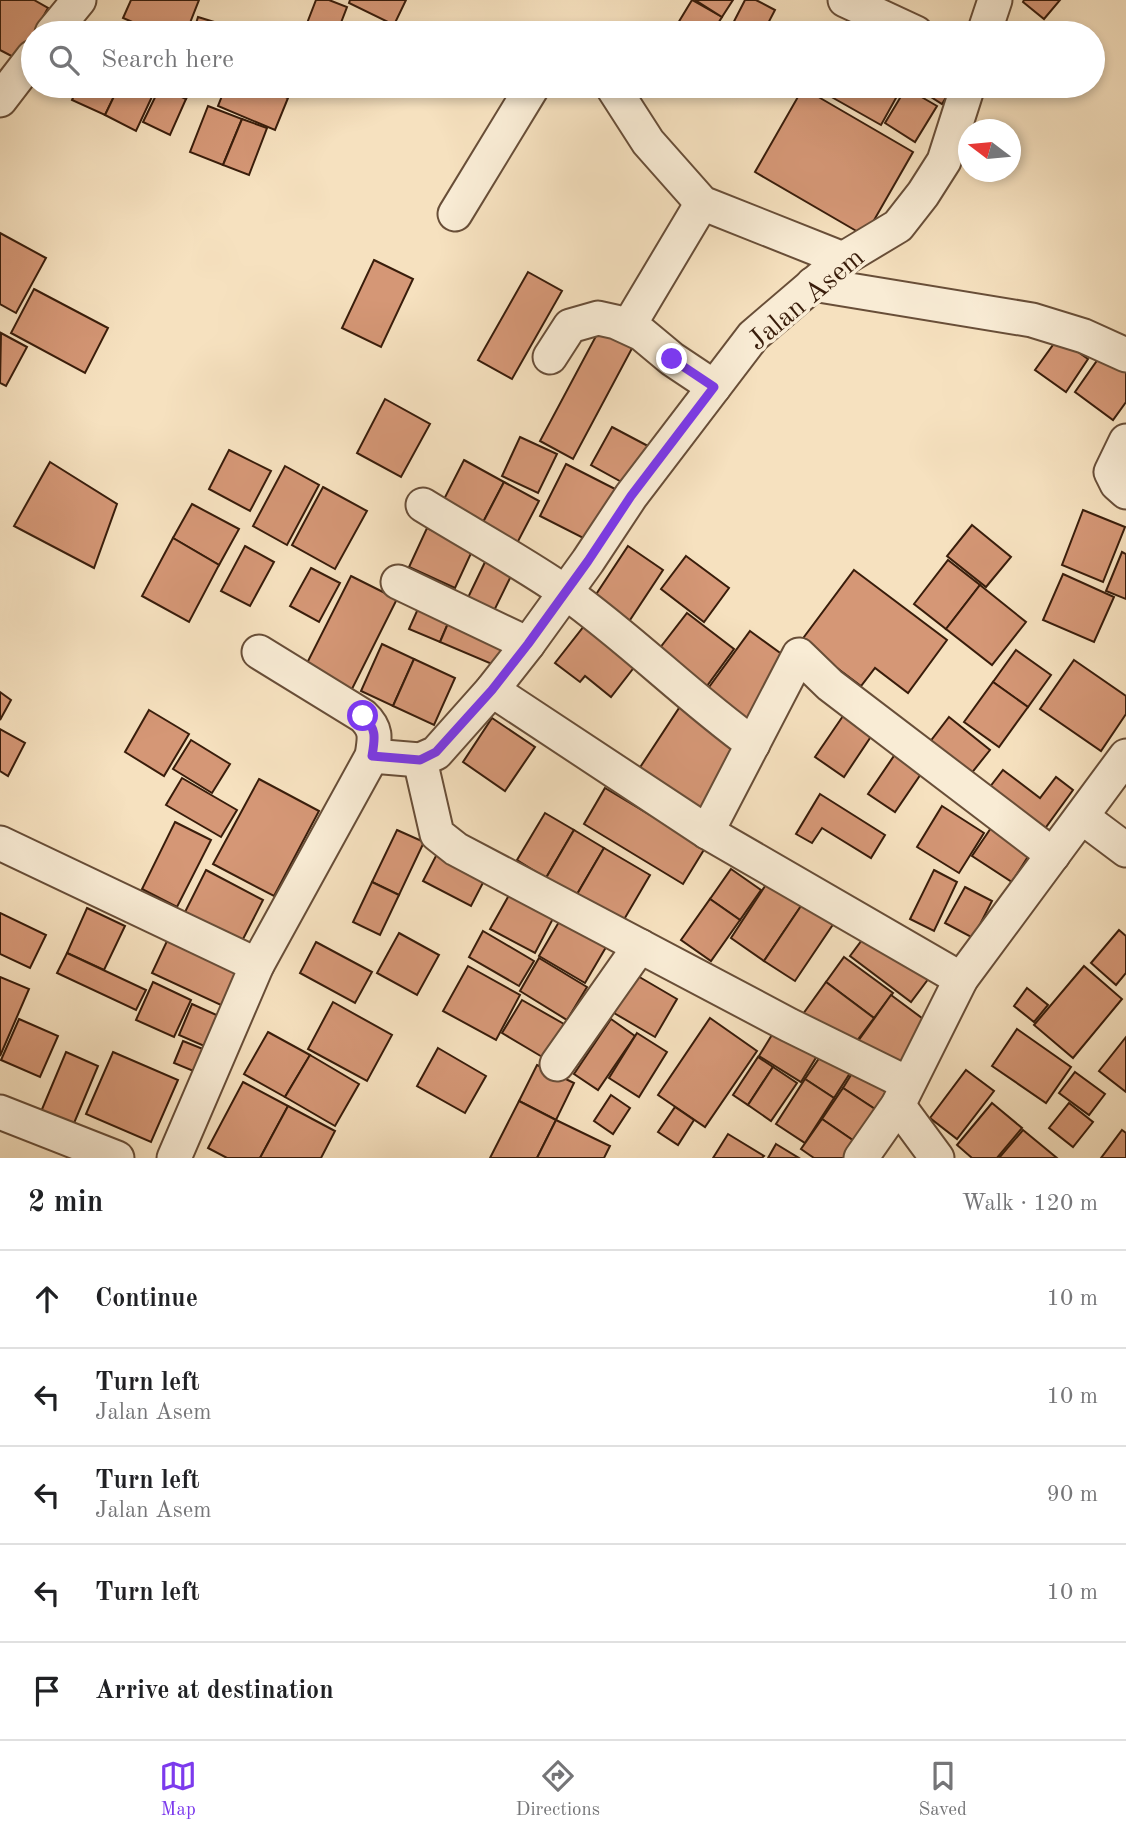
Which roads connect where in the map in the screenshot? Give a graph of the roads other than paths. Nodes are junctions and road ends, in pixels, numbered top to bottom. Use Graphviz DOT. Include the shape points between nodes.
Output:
graph roads {
  1 [pos="79,0"];
  2 [pos="845,0"];
  3 [pos="995,0"];
  4 [pos="62,21"];
  5 [pos="890,21"];
  6 [pos="988,21"];
  7 [pos="21,73"];
  8 [pos="526,98"];
  9 [pos="620,98"];
  10 [pos="964,98"];
  11 [pos="0,100"];
  12 [pos="702,203"];
  13 [pos="455,214"];
  14 [pos="854,253"];
  15 [pos="814,284"];
  16 [pos="634,317"];
  17 [pos="1126,355"];
  18 [pos="550,357"];
  19 [pos="714,387"];
  20 [pos="1126,441"];
  21 [pos="1126,492"];
  22 [pos="423,505"];
  23 [pos="398,582"];
  24 [pos="565,592"];
  25 [pos="528,644"];
  26 [pos="259,652"];
  27 [pos="492,690"];
  28 [pos="754,744"];
  29 [pos="372,756"];
  30 [pos="1126,756"];
  31 [pos="420,760"];
  32 [pos="1082,817"];
  33 [pos="707,832"];
  34 [pos="0,843"];
  35 [pos="1126,850"];
  36 [pos="1053,855"];
  37 [pos="640,946"];
  38 [pos="257,965"];
  39 [pos="961,979"];
  40 [pos="558,1064"];
  41 [pos="902,1094"];
  42 [pos="0,1112"];
  43 [pos="82,1152"];
  44 [pos="117,1158"];
  45 [pos="174,1158"];
  46 [pos="861,1158"];
  47 [pos="937,1158"];
  1 -- 4 [label="street"];
  2 -- 5 [label="street"];
  3 -- 6 [label="street"];
  7 -- 11 [label="street"];
  8 -- 13 [label="street"];
  9 -- 12 [label="street" via="648,142"];
  10 -- 14 [label="street, Jalan Asem" via="944,161 923,194 898,226"];
  12 -- 14 [label="street"];
  12 -- 16 [label="street"];
  14 -- 15 [label="street, Jalan Asem"];
  15 -- 17 [label="street" via="1032,320"];
  15 -- 19 [label="street, Jalan Asem" via="753,336"];
  18 -- 19 [label="street" via="569,326 598,318 642,334"];
  19 -- 24 [label="street, Jalan Asem"];
  20 -- 21 [label="street" via="1111,472"];
  22 -- 24 [label="street"];
  23 -- 25 [label="street"];
  24 -- 25 [label="street, Jalan Asem"];
  24 -- 28 [label="street"];
  25 -- 27 [label="street, Jalan Asem"];
  26 -- 29 [label="street" via="372,724 376,736"];
  27 -- 31 [label="street, Jalan Asem" via="436,752"];
  27 -- 33 [label="street"];
  28 -- 33 [label="street"];
  28 -- 36 [label="street" via="799,655 841,693"];
  29 -- 31 [label="street"];
  29 -- 38 [label="street"];
  30 -- 32 [label="street"];
  31 -- 37 [label="street" via="437,834 456,849"];
  32 -- 35 [label="street"];
  32 -- 36 [label="street"];
  33 -- 39 [label="street"];
  34 -- 38 [label="street"];
  36 -- 39 [label="street"];
  37 -- 40 [label="street"];
  37 -- 41 [label="street" via="789,1025"];
  38 -- 45 [label="street"];
  39 -- 41 [label="street"];
  41 -- 46 [label="street"];
  41 -- 47 [label="street"];
  42 -- 43 [label="street"];
  43 -- 44 [label="street"];
}
